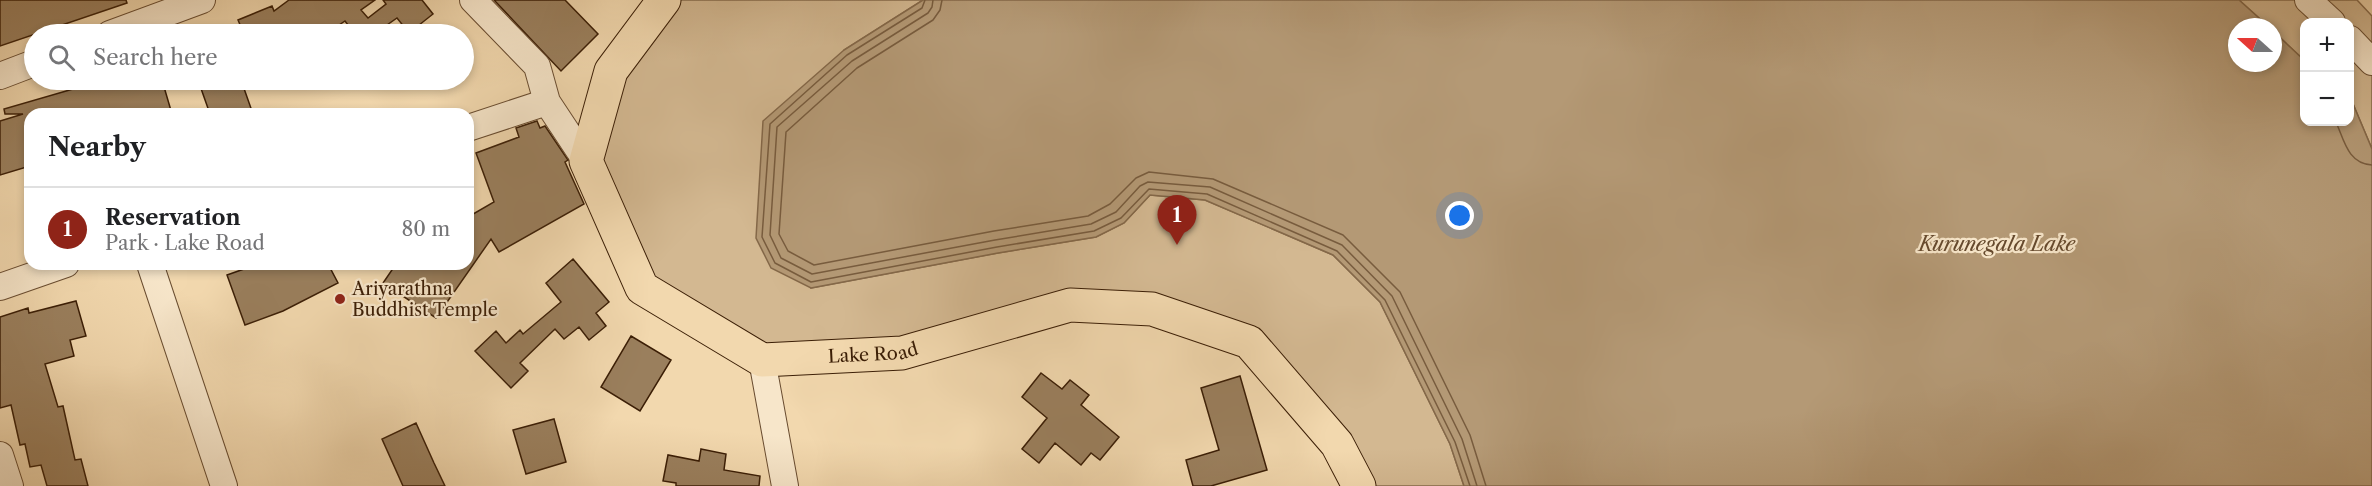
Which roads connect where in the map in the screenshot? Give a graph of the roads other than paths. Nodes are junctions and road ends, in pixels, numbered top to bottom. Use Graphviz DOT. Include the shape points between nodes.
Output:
graph roads {
  1 [pos="202,0"];
  2 [pos="473,0"];
  3 [pos="2308,0"];
  4 [pos="658,2"];
  5 [pos="2328,18"];
  6 [pos="137,24"];
  7 [pos="24,67"];
  8 [pos="0,76"];
  9 [pos="547,102"];
  10 [pos="474,126"];
  11 [pos="586,161"];
  12 [pos="49,270"];
  13 [pos="152,270"];
  14 [pos="0,287"];
  15 [pos="762,360"];
  16 [pos="0,455"];
  17 [pos="10,486"];
  18 [pos="224,486"];
  19 [pos="785,486"];
  20 [pos="1359,486"];
  1 -- 6 [label="street"];
  2 -- 9 [label="street" via="537,66"];
  3 -- 5 [label="street"];
  4 -- 11 [label="main road" via="611,71"];
  7 -- 8 [label="street"];
  9 -- 10 [label="street"];
  9 -- 11 [label="street"];
  11 -- 15 [label="main road" via="642,288"];
  12 -- 14 [label="street"];
  13 -- 18 [label="street"];
  15 -- 19 [label="street"];
  15 -- 20 [label="main road, Lake Road" via="902,353 1070,305 1152,309 1249,342 1337,444"];
  16 -- 17 [label="street"];
}
